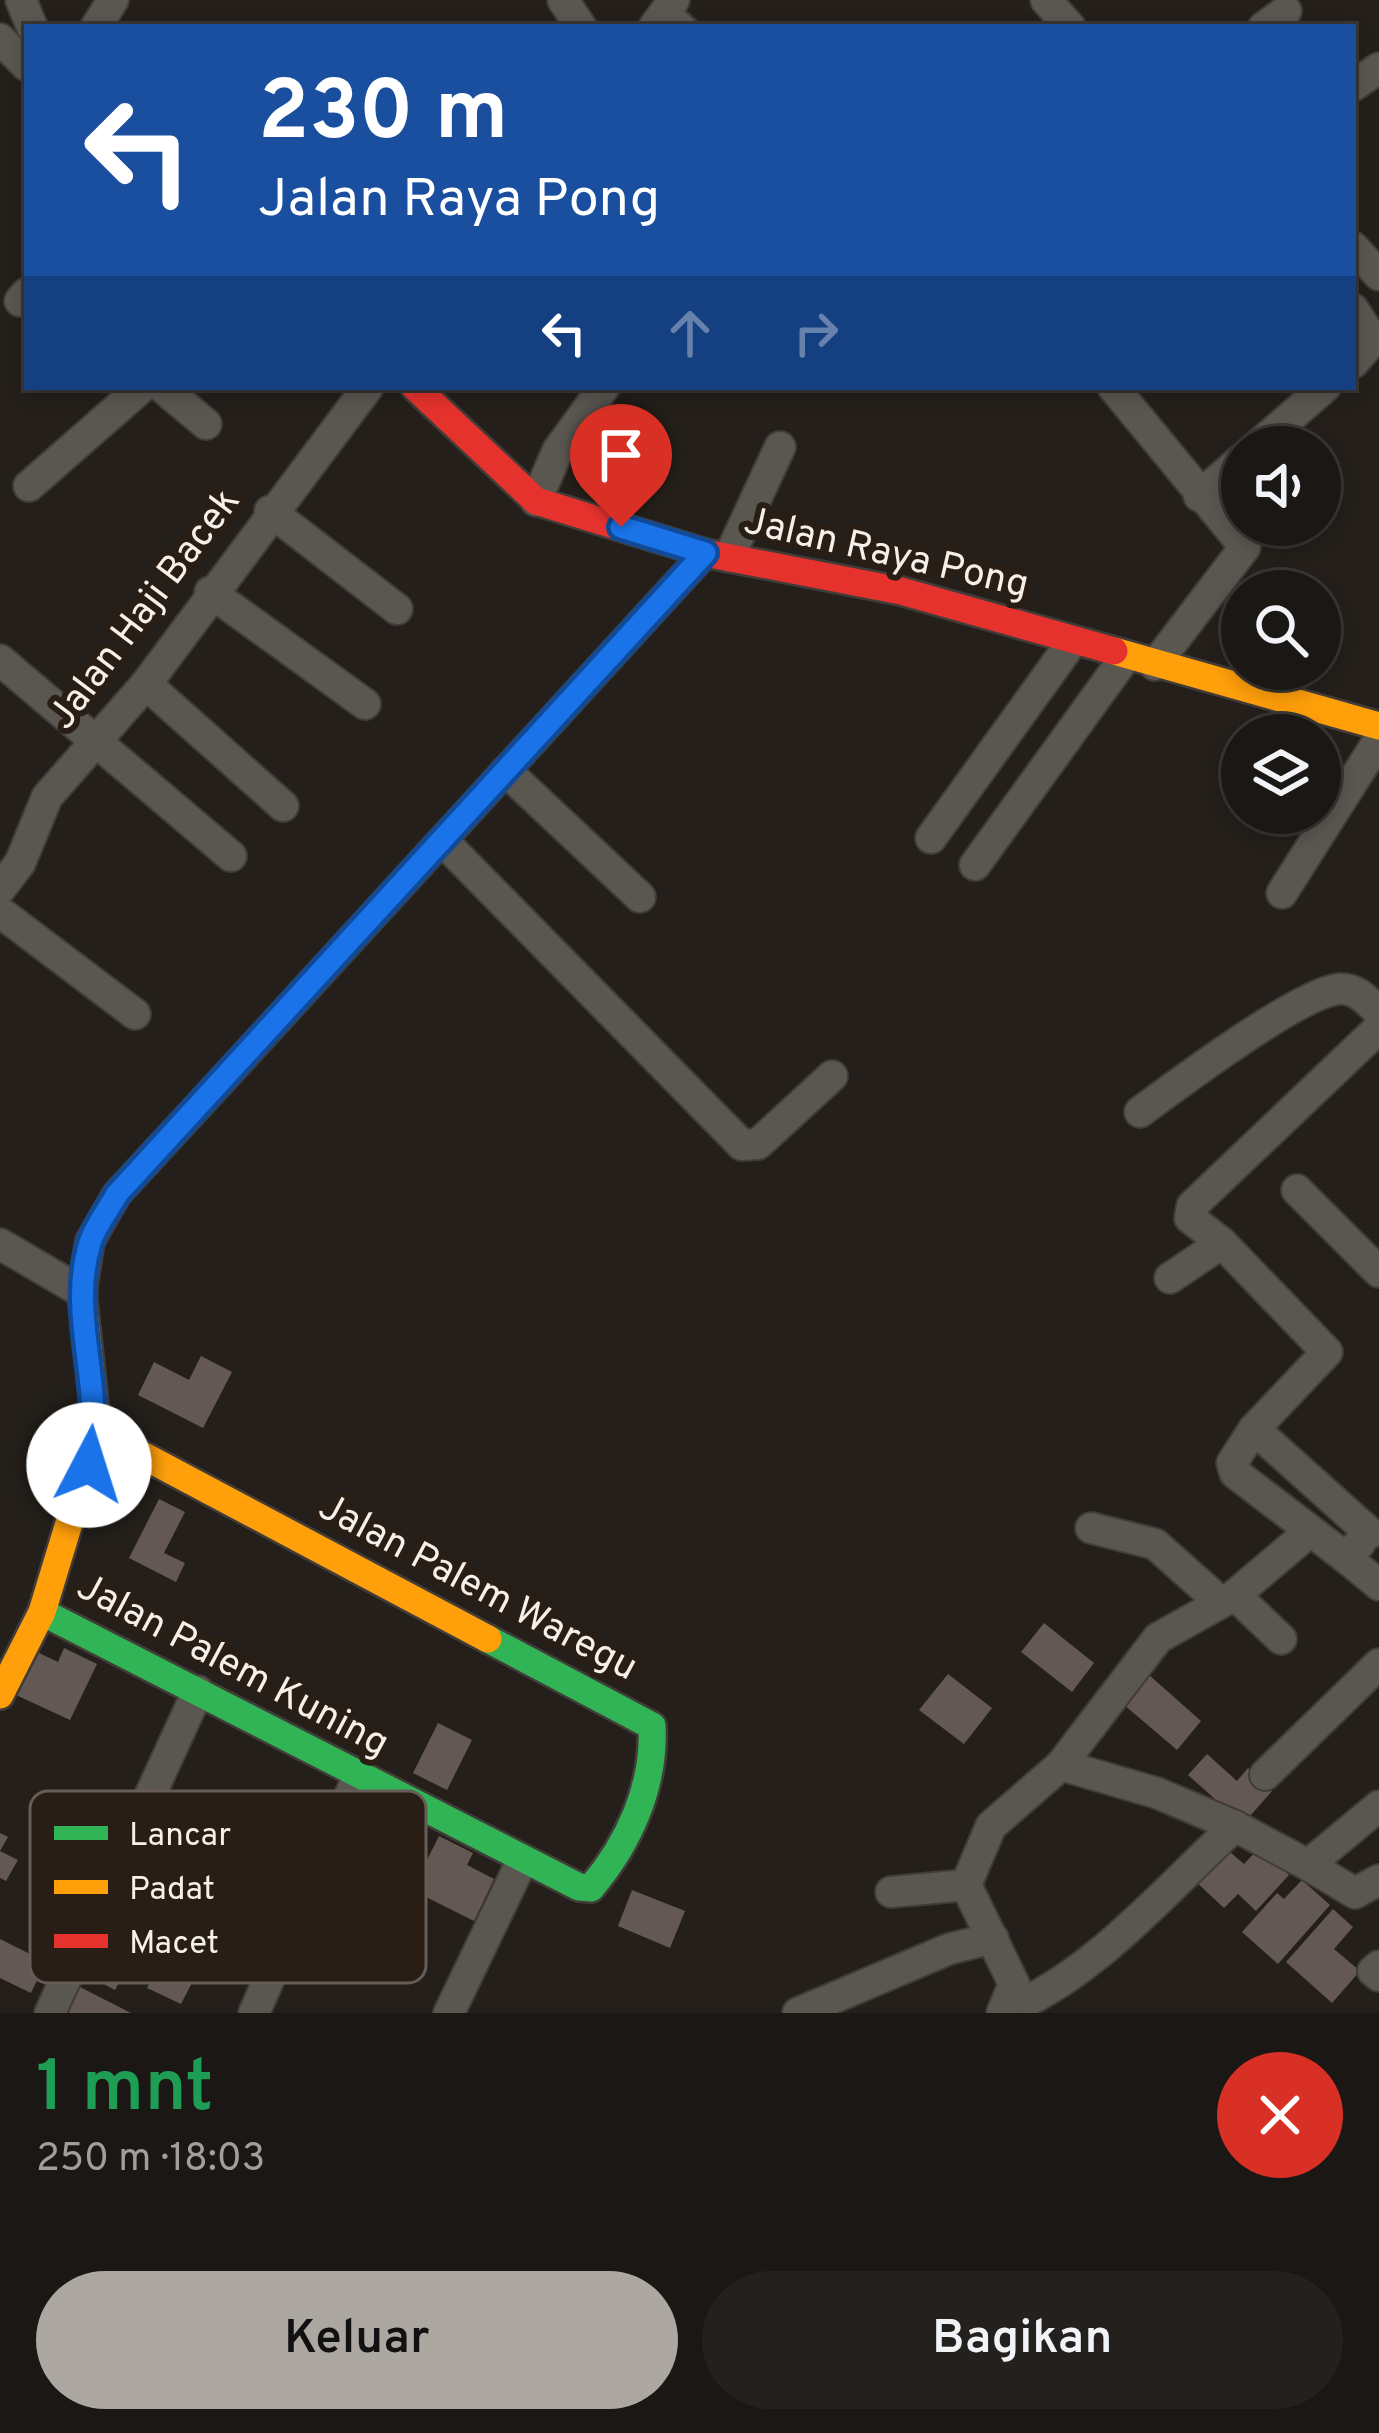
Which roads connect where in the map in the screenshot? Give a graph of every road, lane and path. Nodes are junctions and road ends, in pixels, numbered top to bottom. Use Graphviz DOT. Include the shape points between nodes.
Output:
graph roads {
  1 [pos="0,39"];
  2 [pos="24,63"];
  3 [pos="1356,250"];
  4 [pos="1379,274"];
  5 [pos="1356,314"];
  6 [pos="1356,359"];
  7 [pos="139,390"];
  8 [pos="166,390"];
  9 [pos="366,390"];
  10 [pos="418,390"];
  11 [pos="602,390"];
  12 [pos="1115,390"];
  13 [pos="1322,390"];
  14 [pos="206,424"];
  15 [pos="1280,426"];
  16 [pos="780,446"];
  17 [pos="1221,477"];
  18 [pos="29,486"];
  19 [pos="1199,496"];
  20 [pos="536,501"];
  21 [pos="270,511"];
  22 [pos="717,555"];
  23 [pos="210,592"];
  24 [pos="397,610"];
  25 [pos="1072,642"];
  26 [pos="0,660"];
  27 [pos="1141,660"];
  28 [pos="146,684"];
  29 [pos="365,704"];
  30 [pos="1379,726"];
  31 [pos="99,740"];
  32 [pos="1379,740"];
  33 [pos="506,771"];
  34 [pos="283,806"];
  35 [pos="931,838"];
  36 [pos="443,841"];
  37 [pos="231,856"];
  38 [pos="10,858"];
  39 [pos="975,865"];
  40 [pos="0,890"];
  41 [pos="1282,893"];
  42 [pos="640,897"];
  43 [pos="0,912"];
  44 [pos="1379,1012"];
  45 [pos="135,1014"];
  46 [pos="1379,1028"];
  47 [pos="832,1076"];
  48 [pos="1140,1112"];
  49 [pos="1297,1190"];
  50 [pos="1222,1243"];
  51 [pos="0,1244"];
  52 [pos="1379,1272"];
  53 [pos="1170,1278"];
  54 [pos="82,1292"];
  55 [pos="1254,1429"];
  56 [pos="97,1431"];
  57 [pos="1374,1527"];
  58 [pos="1091,1528"];
  59 [pos="1309,1532"];
  60 [pos="1346,1557"];
  61 [pos="1379,1585"];
  62 [pos="1227,1598"];
  63 [pos="42,1612"];
  64 [pos="1280,1639"];
  65 [pos="1379,1664"];
  66 [pos="198,1691"];
  67 [pos="0,1695"];
  68 [pos="1061,1765"];
  69 [pos="1265,1775"];
  70 [pos="358,1778"];
  71 [pos="152,1791"];
  72 [pos="352,1791"];
  73 [pos="384,1791"];
  74 [pos="1379,1806"];
  75 [pos="426,1812"];
  76 [pos="1235,1826"];
  77 [pos="522,1861"];
  78 [pos="1308,1865"];
  79 [pos="1379,1880"];
  80 [pos="966,1885"];
  81 [pos="579,1887"];
  82 [pos="891,1892"];
  83 [pos="993,1938"];
  84 [pos="1379,1966"];
  85 [pos="1379,1976"];
  86 [pos="64,1983"];
  87 [pos="267,1983"];
  88 [pos="50,2013"];
  89 [pos="254,2013"];
  90 [pos="448,2013"];
  91 [pos="798,2013"];
  92 [pos="1003,2013"];
  1 -- 2 [label="street"];
  3 -- 4 [label="street"];
  5 -- 6 [label="street" via="1372,340"];
  7 -- 18 [label="street"];
  8 -- 14 [label="street"];
  9 -- 21 [label="street, Jalan Haji Bacek"];
  10 -- 20 [label="street, Jalan Raya Pong"];
  11 -- 20 [label="street" via="558,450"];
  12 -- 19 [label="street"];
  13 -- 15 [label="street"];
  16 -- 22 [label="street"];
  17 -- 19 [label="street"];
  19 -- 27 [label="street" via="1245,548"];
  20 -- 22 [label="street, Jalan Raya Pong"];
  21 -- 23 [label="street, Jalan Haji Bacek"];
  21 -- 24 [label="street"];
  22 -- 25 [label="street, Jalan Raya Pong" via="901,591"];
  22 -- 33 [label="street"];
  23 -- 28 [label="street, Jalan Haji Bacek"];
  23 -- 29 [label="street"];
  25 -- 27 [label="street, Jalan Raya Pong"];
  25 -- 35 [label="street"];
  26 -- 31 [label="street"];
  27 -- 30 [label="street, Jalan Raya Pong"];
  27 -- 39 [label="street"];
  28 -- 31 [label="street, Jalan Haji Bacek"];
  28 -- 34 [label="street"];
  31 -- 37 [label="street"];
  31 -- 38 [label="street, Jalan Haji Bacek" via="47,797"];
  32 -- 41 [label="street"];
  33 -- 36 [label="street"];
  33 -- 42 [label="street"];
  36 -- 47 [label="street" via="742,1144 758,1144"];
  36 -- 54 [label="street" via="117,1194 90,1241"];
  38 -- 40 [label="street, Jalan Haji Bacek"];
  43 -- 45 [label="street"];
  44 -- 48 [label="street" via="1357,992 1329,992 1209,1061"];
  46 -- 50 [label="street" via="1192,1206 1190,1218"];
  49 -- 52 [label="street"];
  50 -- 53 [label="street"];
  50 -- 55 [label="street" via="1327,1352"];
  51 -- 54 [label="street"];
  54 -- 56 [label="street"];
  55 -- 57 [label="street"];
  55 -- 59 [label="street" via="1232,1463 1235,1473"];
  56 -- 63 [label="street"];
  56 -- 81 [label="street, Jalan Palem Waregu" via="652,1726 656,1752 610,1868 590,1888"];
  57 -- 60 [label="street"];
  58 -- 62 [label="street" via="1140,1536"];
  59 -- 60 [label="street"];
  59 -- 62 [label="street"];
  60 -- 61 [label="street"];
  62 -- 64 [label="street"];
  62 -- 68 [label="street" via="1158,1638"];
  63 -- 66 [label="street, Jalan Palem Kuning"];
  63 -- 67 [label="street"];
  65 -- 69 [label="street"];
  66 -- 70 [label="street, Jalan Palem Kuning"];
  66 -- 71 [label="street"];
  68 -- 76 [label="street" via="1157,1792"];
  68 -- 80 [label="street" via="991,1826"];
  70 -- 72 [label="street"];
  70 -- 73 [label="street, Jalan Palem Kuning"];
  74 -- 78 [label="street"];
  75 -- 77 [label="street, Jalan Palem Kuning"];
  76 -- 78 [label="street"];
  76 -- 92 [label="street" via="1095,1954 1040,1998"];
  77 -- 81 [label="street, Jalan Palem Kuning"];
  77 -- 90 [label="street"];
  78 -- 79 [label="street" via="1355,1893"];
  80 -- 82 [label="street"];
  80 -- 83 [label="street"];
  83 -- 91 [label="street"];
  83 -- 92 [label="street" via="1014,1984"];
  84 -- 85 [label="street"];
  86 -- 88 [label="street"];
  87 -- 89 [label="street"];
}
